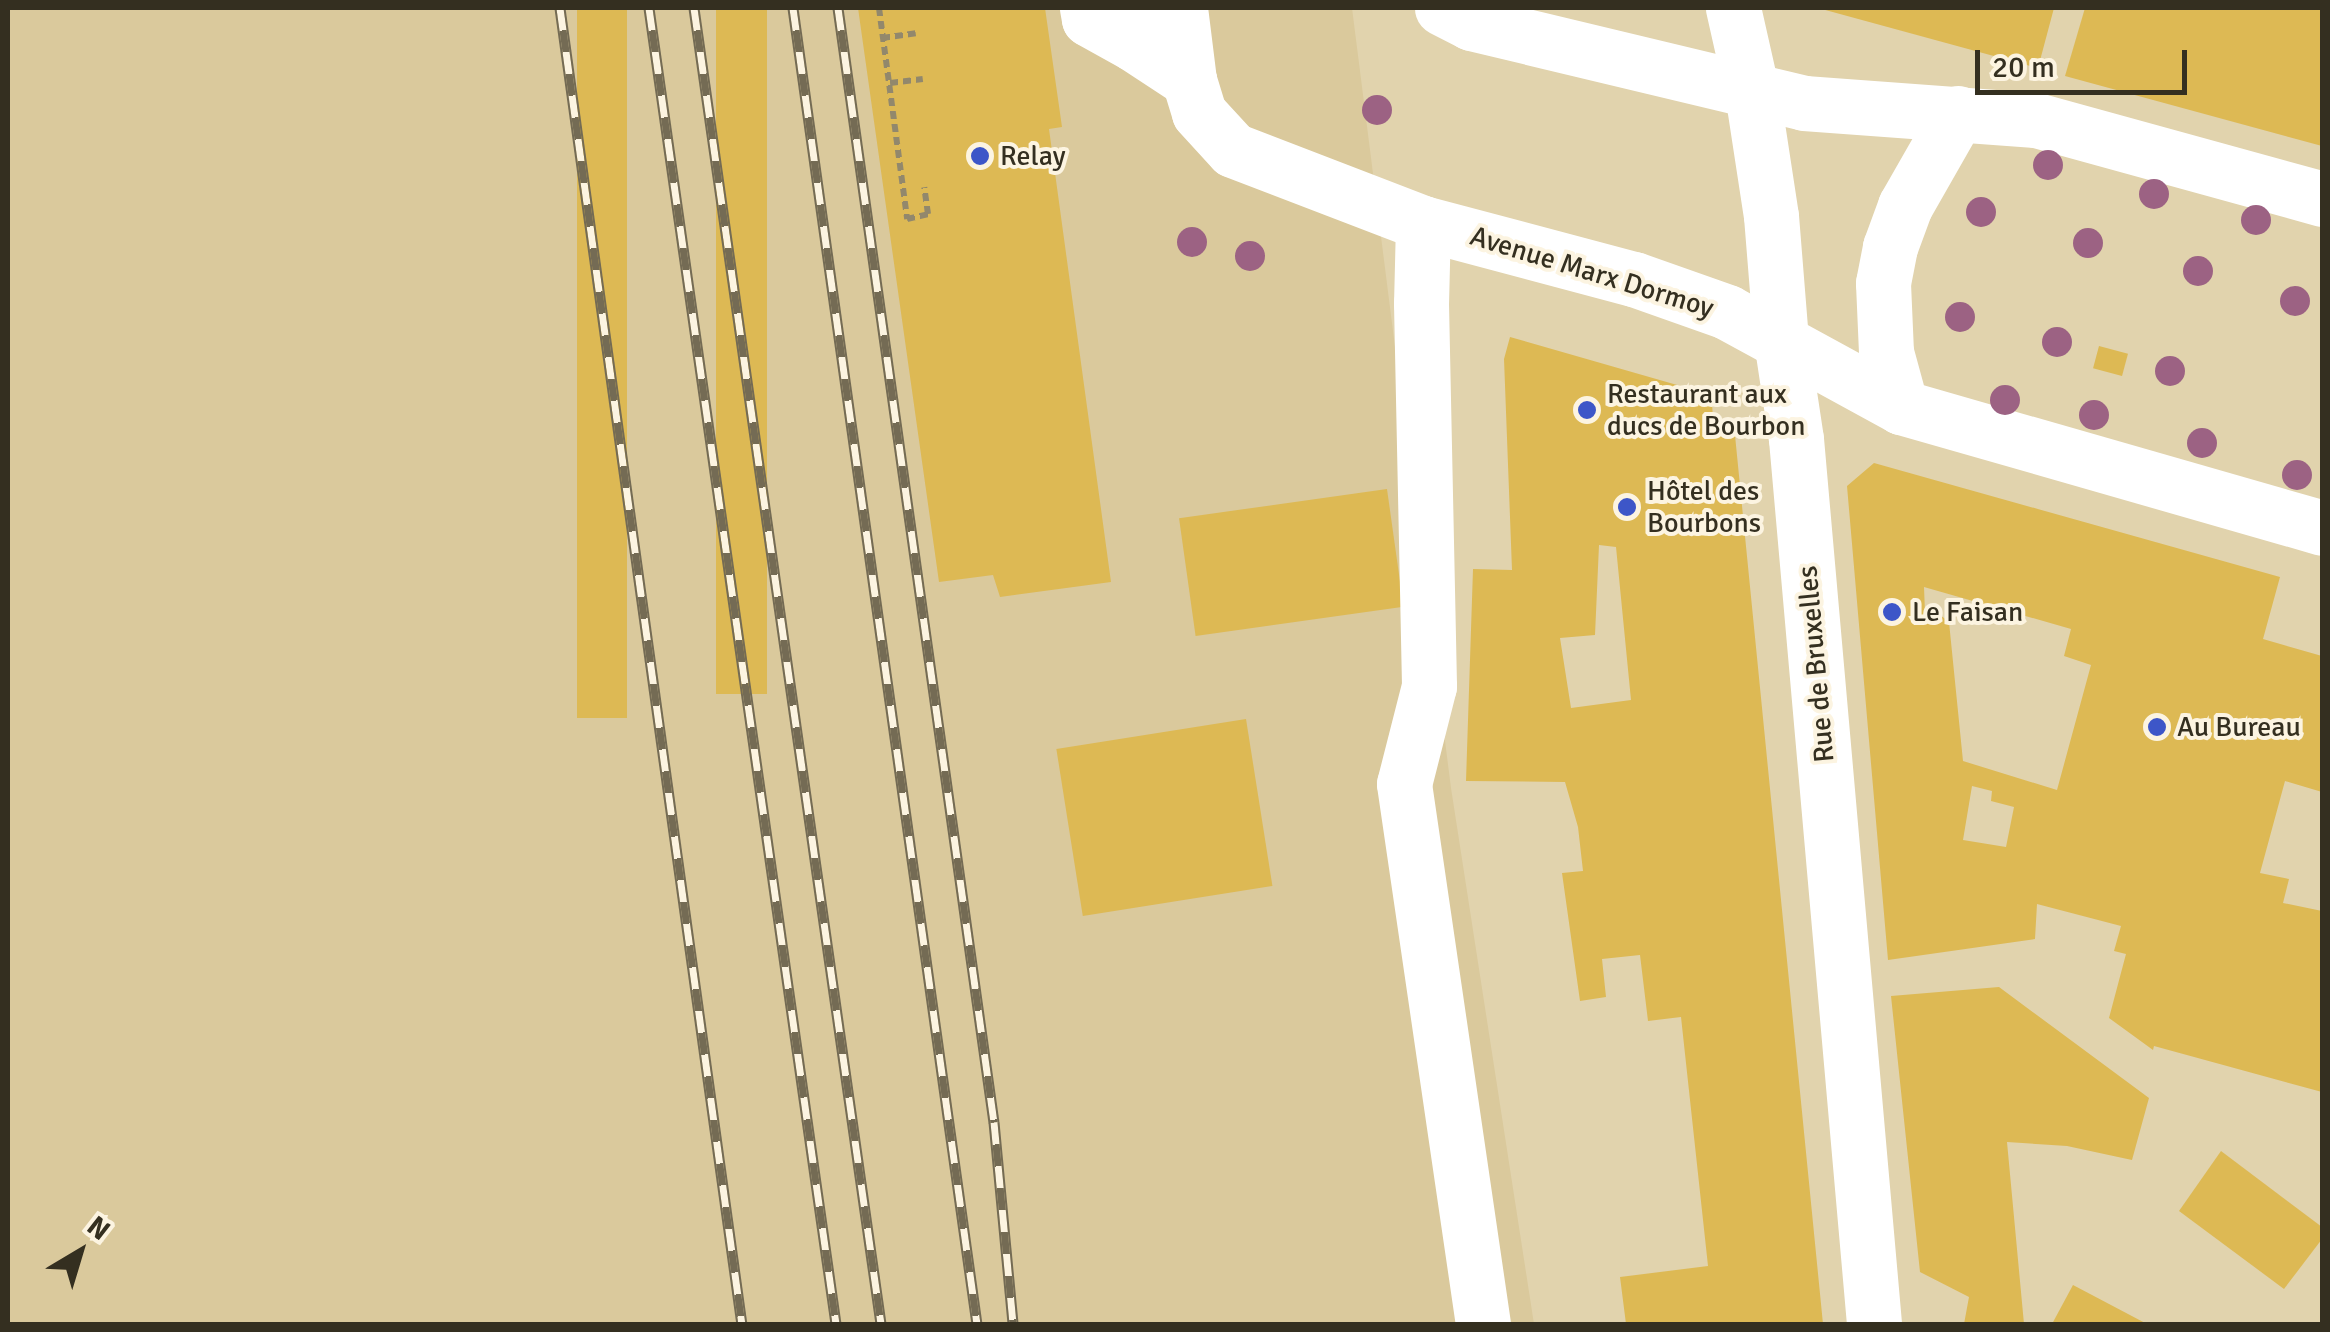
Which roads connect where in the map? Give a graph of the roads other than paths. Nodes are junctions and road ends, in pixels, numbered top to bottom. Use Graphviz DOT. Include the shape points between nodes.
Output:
graph roads {
  1 [pos="1087,8"];
  2 [pos="1180,8"];
  3 [pos="1442,8"];
  4 [pos="1733,8"];
  5 [pos="1131,26"];
  6 [pos="1189,80"];
  7 [pos="1752,92"];
  8 [pos="1958,113"];
  9 [pos="2322,199"];
  10 [pos="1424,222"];
  11 [pos="1780,340"];
  12 [pos="1901,407"];
  13 [pos="2322,528"];
  14 [pos="1483,1324"];
  15 [pos="1874,1324"];
  1 -- 5 [label="street" via="1089,19"];
  2 -- 6 [label="street, Avenue Marx Dormoy"];
  3 -- 7 [label="street" via="1470,23"];
  4 -- 7 [label="street, Rue de Bruxelles"];
  5 -- 6 [label="street"];
  6 -- 10 [label="street, Avenue Marx Dormoy" via="1199,113 1233,150"];
  7 -- 8 [label="street" via="1804,104"];
  7 -- 11 [label="street, Rue de Bruxelles"];
  8 -- 9 [label="street" via="2036,120"];
  8 -- 12 [label="street" via="1905,206 1887,265 1886,352"];
  10 -- 11 [label="street, Avenue Marx Dormoy" via="1634,279 1727,312"];
  10 -- 14 [label="street" via="1429,686 1404,784"];
  11 -- 12 [label="street, Avenue Marx Dormoy"];
  11 -- 15 [label="street, Rue de Bruxelles" via="1796,438"];
  12 -- 13 [label="street, Avenue Marx Dormoy"];
}
